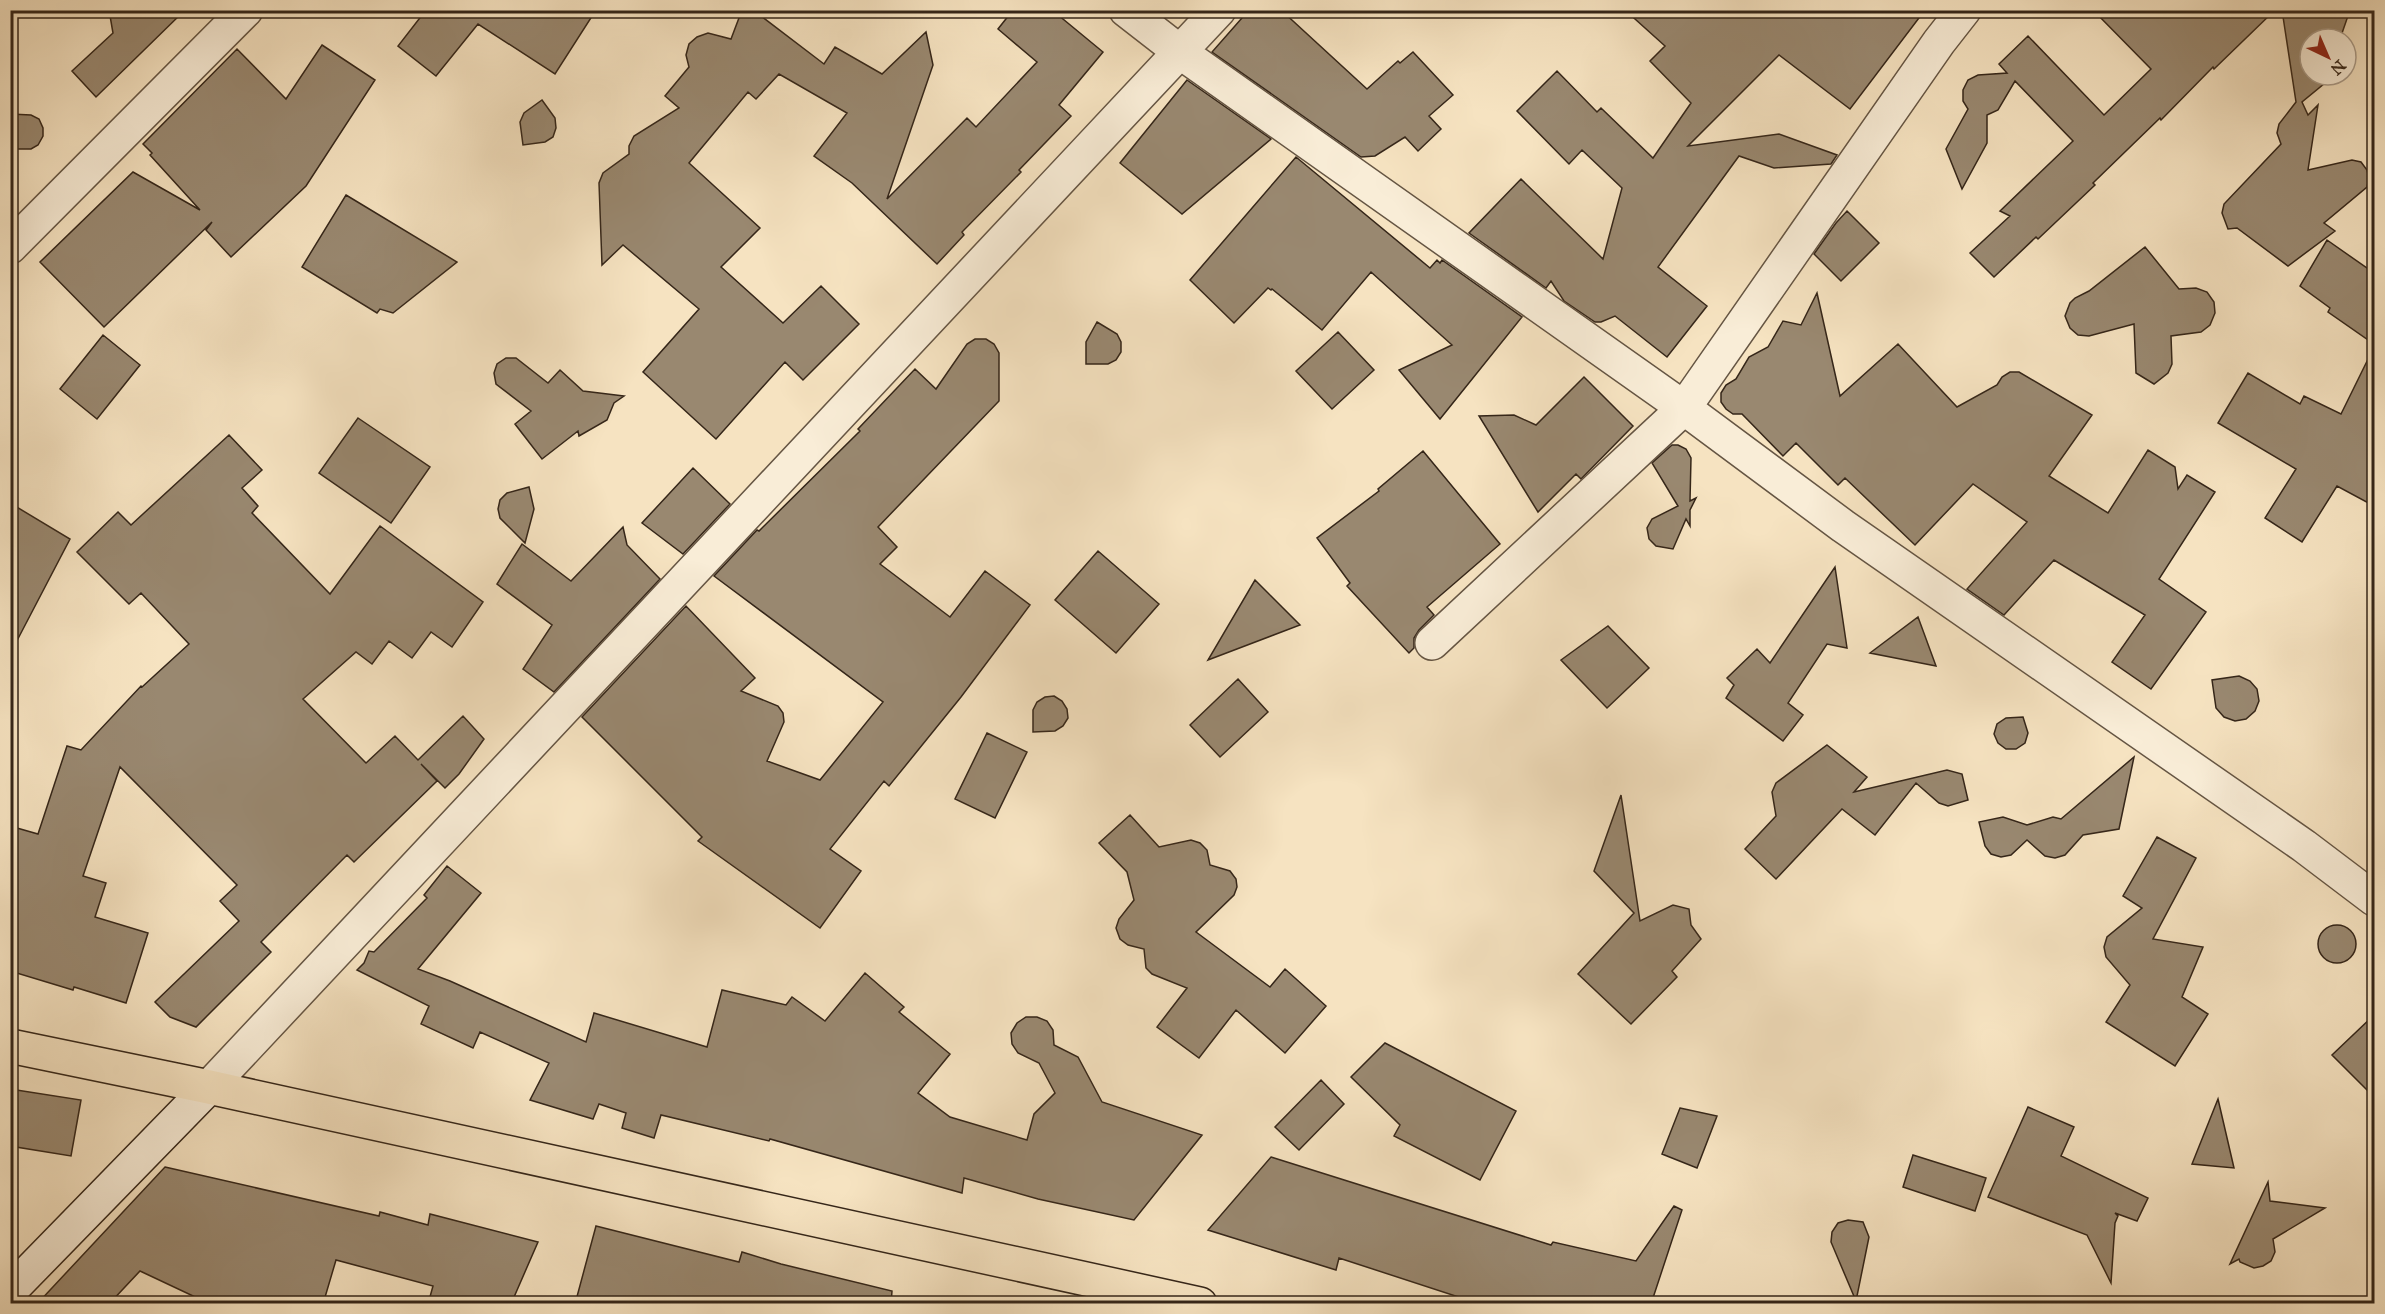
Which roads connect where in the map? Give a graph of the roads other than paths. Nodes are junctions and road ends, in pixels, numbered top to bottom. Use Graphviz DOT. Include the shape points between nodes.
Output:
graph roads {
  1 [pos="246,10"];
  2 [pos="1126,10"];
  3 [pos="1219,10"];
  4 [pos="1964,10"];
  5 [pos="1180,52"];
  6 [pos="10,247"];
  7 [pos="1683,408"];
  8 [pos="1432,643"];
  9 [pos="2374,899"];
  10 [pos="10,1046"];
  11 [pos="209,1087"];
  12 [pos="10,1291"];
  13 [pos="1200,1304"];
  1 -- 6 [label="street"];
  2 -- 5 [label="street"];
  3 -- 5 [label="street"];
  4 -- 7 [label="street"];
  5 -- 7 [label="street"];
  5 -- 11 [label="street"];
  7 -- 8 [label="street"];
  7 -- 9 [label="street" via="1843,526 2304,846"];
  10 -- 11 [label="highway"];
  11 -- 12 [label="street"];
  11 -- 13 [label="highway"];
}
